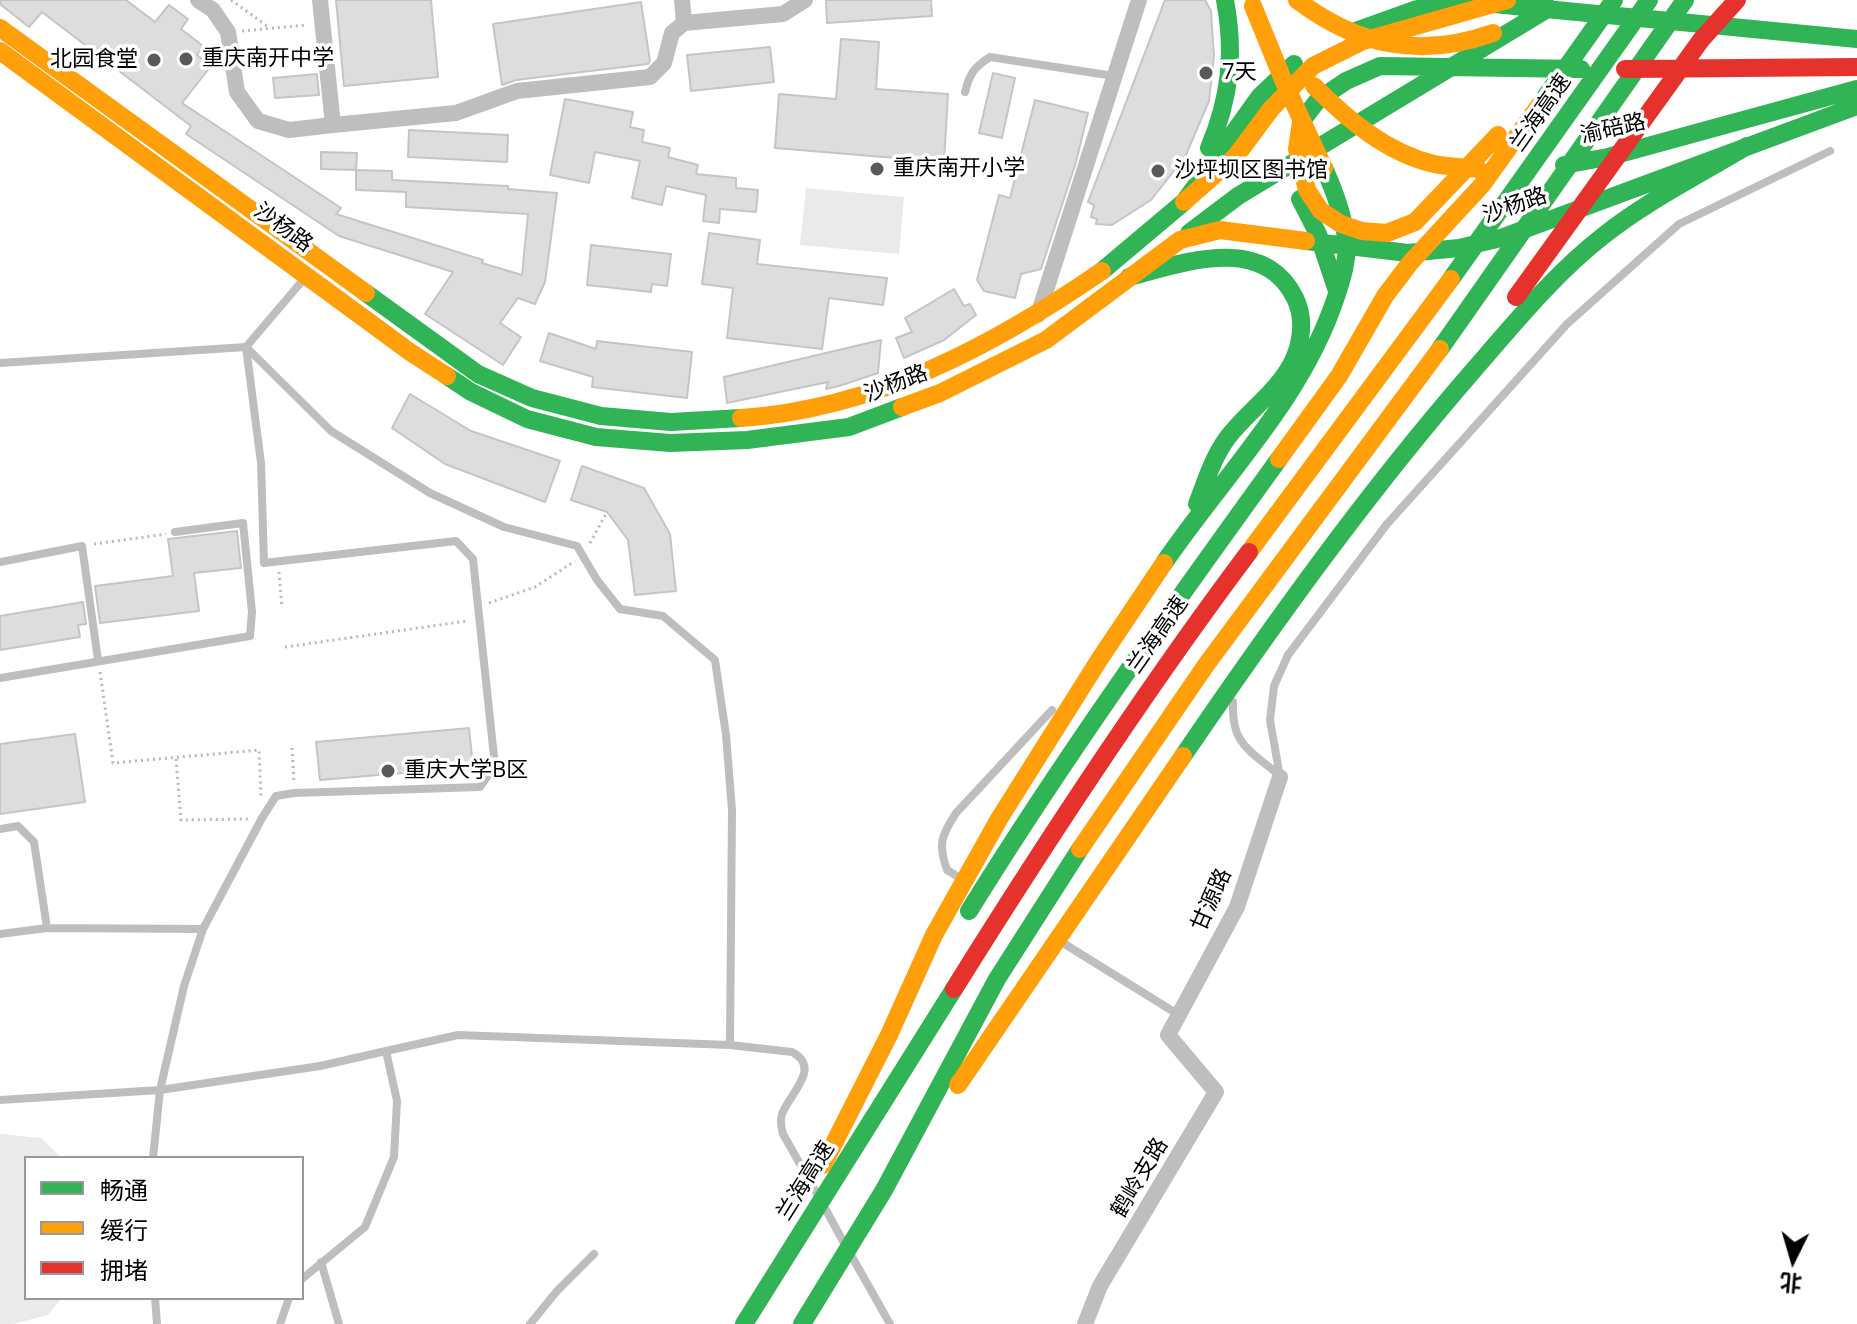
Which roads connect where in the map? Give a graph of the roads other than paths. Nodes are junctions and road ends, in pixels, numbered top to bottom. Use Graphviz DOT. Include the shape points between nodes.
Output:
graph roads {
  1 [pos="198,0"];
  2 [pos="320,0"];
  3 [pos="682,0"];
  4 [pos="1139,0"];
  5 [pos="1225,0"];
  6 [pos="1297,0"];
  7 [pos="1460,0"];
  8 [pos="1507,0"];
  9 [pos="1561,0"];
  10 [pos="1614,0"];
  11 [pos="1649,0"];
  12 [pos="1685,0"];
  13 [pos="1737,0"];
  14 [pos="798,3"];
  15 [pos="1252,3"];
  16 [pos="684,23"];
  17 [pos="0,28"];
  18 [pos="1587,40"];
  19 [pos="1855,49"];
  20 [pos="0,51"];
  21 [pos="1380,61"];
  22 [pos="1114,76"];
  23 [pos="965,92"];
  24 [pos="1856,98"];
  25 [pos="333,125"];
  26 [pos="1747,146"];
  27 [pos="1830,151"];
  28 [pos="1184,202"];
  29 [pos="1180,240"];
  30 [pos="307,275"];
  31 [pos="1129,277"];
  32 [pos="1037,316"];
  33 [pos="246,347"];
  34 [pos="0,363"];
  35 [pos="1339,376"];
  36 [pos="1409,445"];
  37 [pos="1187,530"];
  38 [pos="175,532"];
  39 [pos="0,562"];
  40 [pos="98,660"];
  41 [pos="1099,660"];
  42 [pos="0,678"];
  43 [pos="1233,682"];
  44 [pos="1280,777"];
  45 [pos="0,829"];
  46 [pos="985,894"];
  47 [pos="998,902"];
  48 [pos="1011,910"];
  49 [pos="1024,918"];
  50 [pos="1037,926"];
  51 [pos="47,928"];
  52 [pos="203,929"];
  53 [pos="0,934"];
  54 [pos="1050,934"];
  55 [pos="940,941"];
  56 [pos="1179,1015"];
  57 [pos="730,1045"];
  58 [pos="386,1051"];
  59 [pos="160,1090"];
  60 [pos="1216,1092"];
  61 [pos="0,1100"];
  62 [pos="153,1156"];
  63 [pos="884,1190"];
  64 [pos="594,1254"];
  65 [pos="321,1262"];
  66 [pos="304,1277"];
  67 [pos="155,1300"];
  68 [pos="288,1300"];
  69 [pos="157,1324"];
  70 [pos="280,1324"];
  71 [pos="339,1324"];
  72 [pos="530,1324"];
  73 [pos="744,1324"];
  74 [pos="802,1324"];
  75 [pos="890,1324"];
  76 [pos="1085,1324"];
  1 -- 25 [label="street" via="213,10 228,32 237,92 258,121 289,130"];
  2 -- 25 [label="street"];
  3 -- 16 [label="street"];
  4 -- 22 [label="street"];
  5 -- 28 [label="main road" via="1232,54 1229,90"];
  6 -- 9 [label="main road" via="1357,36 1430,44 1488,36"];
  7 -- 19 [label="main road, 沙杨路" via="1767,30"];
  7 -- 28 [label="main road, 沙杨路" via="1369,24 1303,56 1260,96"];
  8 -- 28 [label="main road" via="1363,41 1313,66 1236,156"];
  9 -- 29 [label="main road" via="1238,196"];
  10 -- 18 [label="main road"];
  11 -- 73 [label="main road, 兰海高速" via="1410,338 1177,648 1041,850"];
  12 -- 63 [label="main road" via="1433,360 1206,665 1069,865 997,979"];
  13 -- 36 [label="main road" via="1701,40"];
  14 -- 16 [label="street" via="783,14"];
  15 -- 24 [label="main road, 渝碚路" via="1275,42 1325,98 1374,137 1434,164 1498,171 1545,168"];
  15 -- 37 [label="main road" via="1334,189 1347,240 1343,277 1308,365"];
  16 -- 25 [label="street" via="672,33 664,63 650,77 517,91 456,113"];
  17 -- 32 [label="main road, 沙杨路" via="478,374 532,398 601,416 671,422 774,414 843,402 925,373"];
  18 -- 21 [label="main road" via="1415,222 1387,233 1362,231 1321,211 1307,190 1297,149 1299,125 1318,100"];
  18 -- 35 [label="main road" via="1482,185 1385,296"];
  19 -- 21 [label="main road"];
  20 -- 30 [label="main road, 沙杨路"];
  21 -- 35 [label="main road" via="1335,71 1304,93 1284,127 1283,165 1318,234 1336,285 1345,340"];
  22 -- 23 [label="lane" via="990,57 969,75"];
  22 -- 32 [label="street"];
  24 -- 26 [label="main road, 沙杨路"];
  26 -- 29 [label="main road, 沙杨路" via="1546,223 1459,248 1408,253 1220,230"];
  26 -- 36 [label="main road" via="1603,236 1548,285"];
  27 -- 44 [label="lane" via="1679,224 1567,324 1387,524 1288,655 1274,686 1270,720"];
  28 -- 32 [label="main road, 沙杨路" via="1113,264"];
  29 -- 31 [label="main road, 沙杨路"];
  30 -- 31 [label="main road, 沙杨路" via="471,392 527,419 596,437 670,443 849,427 940,393 1046,340"];
  30 -- 33 [label="lane"];
  31 -- 37 [label="main road" via="1200,259 1252,259 1288,283 1302,317 1288,370 1216,455"];
  33 -- 34 [label="lane"];
  33 -- 52 [label="lane" via="261,463 264,563 456,541 473,559 495,766 480,787 276,796"];
  33 -- 57 [label="lane" via="331,431 430,493 504,527 577,546 620,609 663,616 715,660 732,810"];
  35 -- 55 [label="main road"];
  36 -- 43 [label="main road"];
  37 -- 41 [label="main road"];
  38 -- 40 [label="lane" via="243,523 250,636"];
  39 -- 40 [label="lane" via="82,546"];
  40 -- 42 [label="lane"];
  41 -- 46 [label="lane" via="944,831 940,850 947,870"];
  41 -- 55 [label="main road" via="999,819"];
  43 -- 44 [label="lane" via="1232,722 1238,740"];
  43 -- 63 [label="main road"];
  44 -- 56 [label="street, 甘源路" via="1237,907"];
  45 -- 51 [label="lane" via="18,826 34,842"];
  47 -- 48 [label="lane"];
  49 -- 50 [label="lane"];
  51 -- 52 [label="lane"];
  51 -- 53 [label="lane"];
  52 -- 59 [label="lane"];
  54 -- 56 [label="lane"];
  55 -- 73 [label="main road"];
  56 -- 60 [label="street, 甘源路" via="1168,1035"];
  57 -- 58 [label="lane" via="458,1035"];
  57 -- 75 [label="lane" via="801,1057 804,1077 782,1114 783,1134"];
  58 -- 59 [label="lane"];
  58 -- 65 [label="lane" via="397,1101 394,1157 365,1227"];
  59 -- 61 [label="lane"];
  59 -- 62 [label="lane"];
  60 -- 76 [label="street, 鹤岭支路" via="1100,1286"];
  63 -- 74 [label="main road"];
  64 -- 72 [label="lane"];
  65 -- 66 [label="lane"];
  65 -- 71 [label="lane"];
  67 -- 69 [label="lane"];
  68 -- 70 [label="lane"];
}
